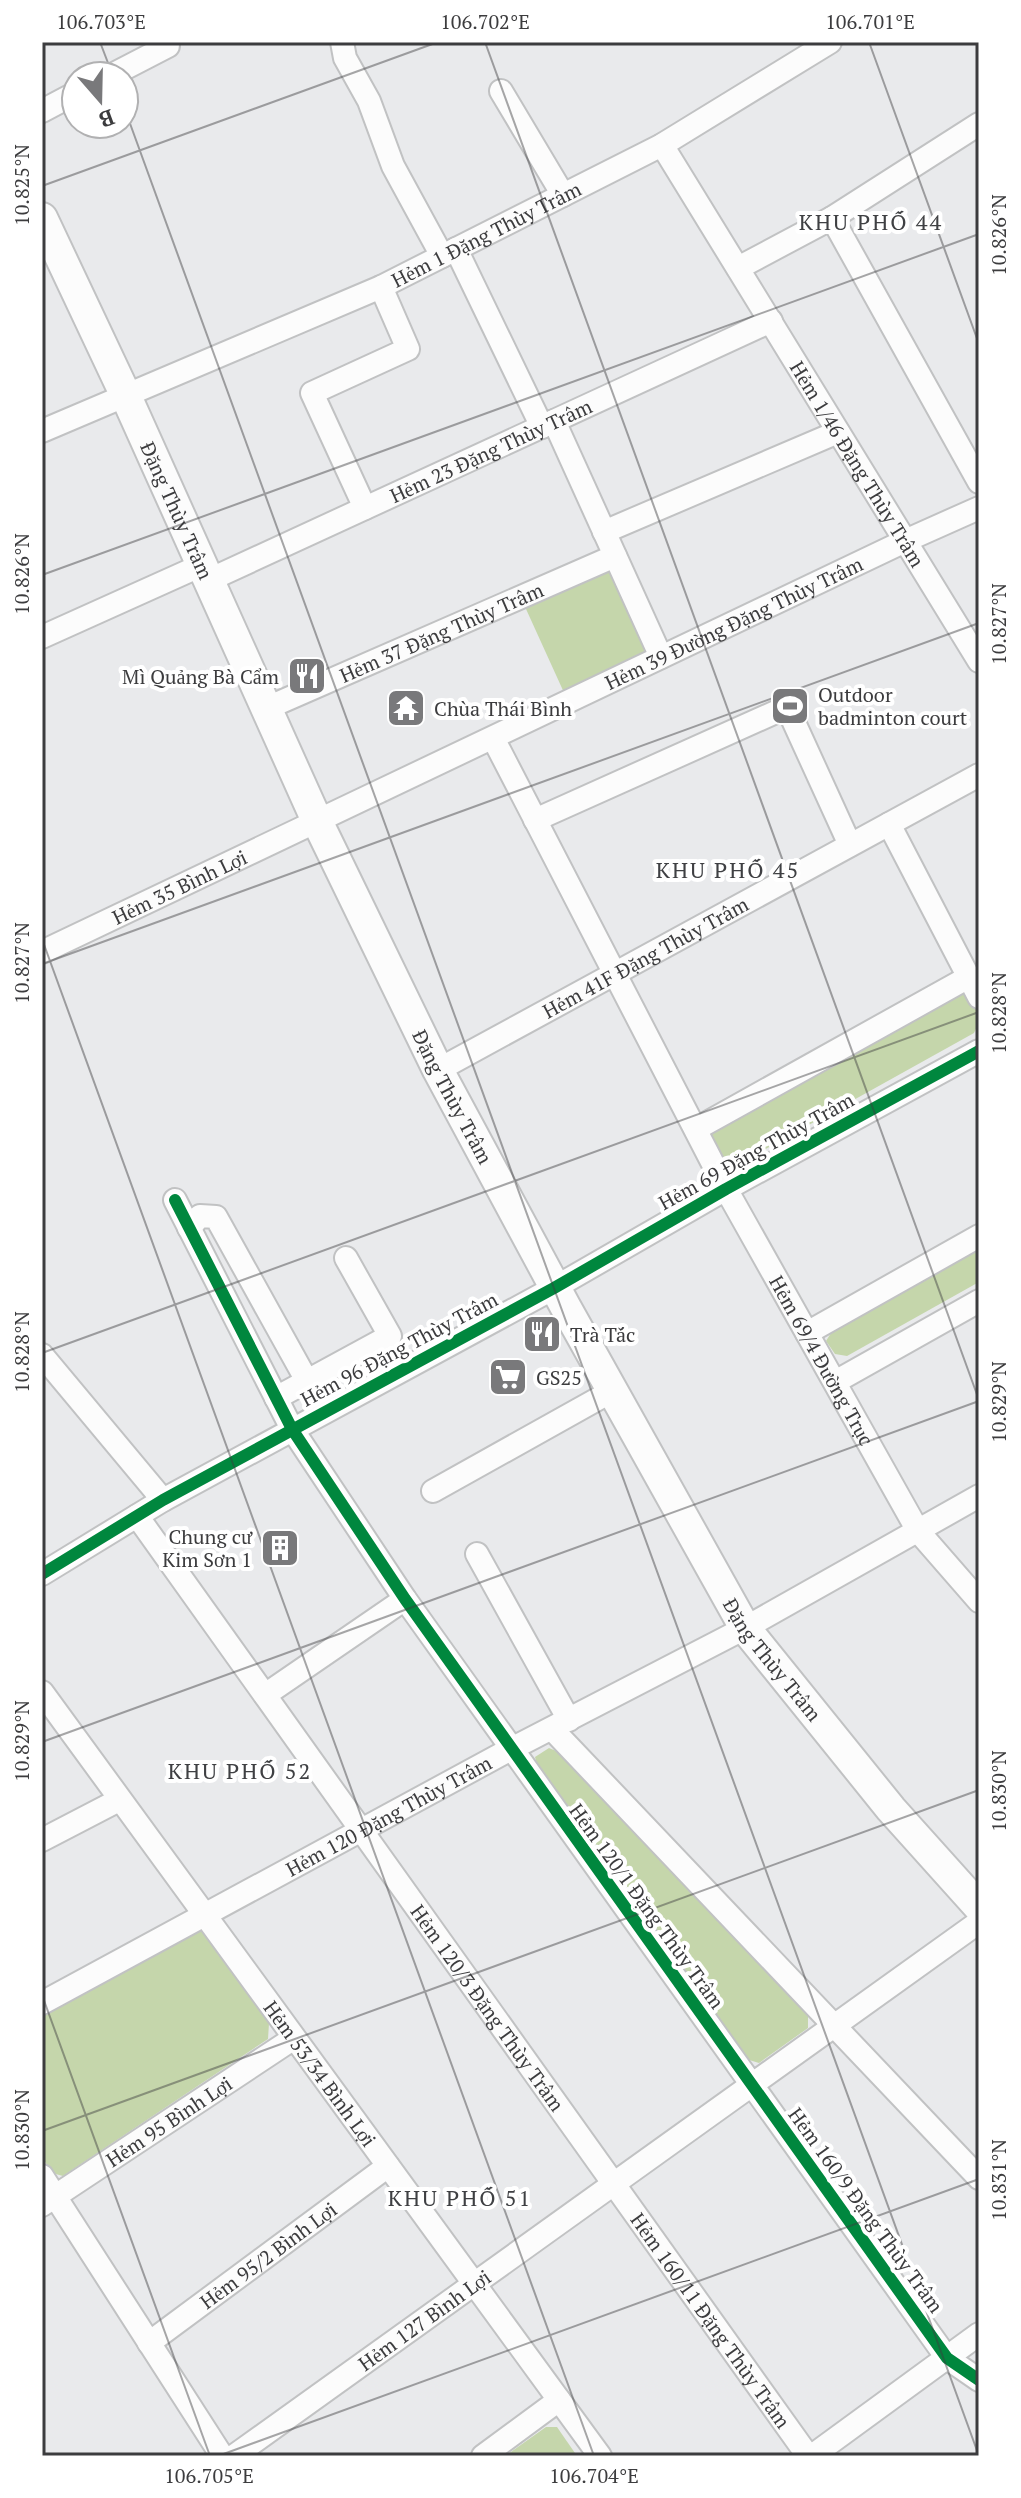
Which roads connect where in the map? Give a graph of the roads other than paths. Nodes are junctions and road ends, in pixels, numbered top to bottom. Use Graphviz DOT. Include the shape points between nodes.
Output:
graph roads {
  1 [pos="342,42"];
  2 [pos="830,42"];
  3 [pos="168,46"];
  4 [pos="140,60"];
  5 [pos="501,91"];
  6 [pos="60,101"];
  7 [pos="42,111"];
  8 [pos="979,124"];
  9 [pos="662,145"];
  10 [pos="563,195"];
  11 [pos="42,218"];
  12 [pos="832,218"];
  13 [pos="449,252"];
  14 [pos="738,268"];
  15 [pos="381,287"];
  16 [pos="771,321"];
  17 [pos="125,394"];
  18 [pos="548,424"];
  19 [pos="42,431"];
  20 [pos="838,432"];
  21 [pos="979,482"];
  22 [pos="365,508"];
  23 [pos="979,508"];
  24 [pos="604,532"];
  25 [pos="905,541"];
  26 [pos="615,556"];
  27 [pos="205,573"];
  28 [pos="42,637"];
  29 [pos="661,657"];
  30 [pos="979,661"];
  31 [pos="267,708"];
  32 [pos="493,738"];
  33 [pos="979,775"];
  34 [pos="535,820"];
  35 [pos="317,821"];
  36 [pos="889,824"];
  37 [pos="850,845"];
  38 [pos="42,952"];
  39 [pos="614,972"];
  40 [pos="967,978"];
  41 [pos="979,997"];
  42 [pos="979,1051"];
  43 [pos="438,1070"];
  44 [pos="696,1129"];
  45 [pos="726,1189"];
  46 [pos="175,1200"];
  47 [pos="189,1228"];
  48 [pos="979,1236"];
  49 [pos="346,1258"];
  50 [pos="554,1288"];
  51 [pos="979,1301"];
  52 [pos="807,1333"];
  53 [pos="42,1355"];
  54 [pos="307,1381"];
  55 [pos="835,1382"];
  56 [pos="612,1391"];
  57 [pos="276,1398"];
  58 [pos="292,1429"];
  59 [pos="433,1491"];
  60 [pos="979,1496"];
  61 [pos="163,1500"];
  62 [pos="137,1516"];
  63 [pos="918,1531"];
  64 [pos="477,1554"];
  65 [pos="42,1574"];
  66 [pos="405,1599"];
  67 [pos="979,1601"];
  68 [pos="745,1628"];
  69 [pos="42,1692"];
  70 [pos="265,1695"];
  71 [pos="561,1724"];
  72 [pos="511,1749"];
  73 [pos="119,1800"];
  74 [pos="361,1830"];
  75 [pos="42,1840"];
  76 [pos="979,1907"];
  77 [pos="204,1915"];
  78 [pos="979,1922"];
  79 [pos="42,2003"];
  80 [pos="835,2026"];
  81 [pos="294,2038"];
  82 [pos="752,2085"];
  83 [pos="388,2166"];
  84 [pos="42,2176"];
  85 [pos="979,2178"];
  86 [pos="614,2184"];
  87 [pos="49,2200"];
  88 [pos="475,2283"];
  89 [pos="979,2334"];
  90 [pos="149,2343"];
  91 [pos="947,2358"];
  92 [pos="979,2380"];
  93 [pos="559,2400"];
  94 [pos="222,2456"];
  95 [pos="234,2456"];
  96 [pos="483,2456"];
  97 [pos="600,2456"];
  98 [pos="810,2456"];
  1 -- 13 [label="street" via="393,166"];
  2 -- 9 [label="street, Hẻm 1 Đặng Thùy Trâm"];
  3 -- 4 [label="street"];
  5 -- 10 [label="street"];
  6 -- 7 [label="street"];
  8 -- 12 [label="street"];
  9 -- 10 [label="street, Hẻm 1 Đặng Thùy Trâm"];
  9 -- 14 [label="street, Hẻm 1/46 Đặng Thùy Trâm"];
  10 -- 13 [label="street, Hẻm 1 Đặng Thùy Trâm"];
  11 -- 17 [label="main road, Đặng Thùy Trâm"];
  12 -- 14 [label="street"];
  12 -- 21 [label="street"];
  13 -- 15 [label="street, Hẻm 1 Đặng Thùy Trâm"];
  13 -- 18 [label="street"];
  14 -- 16 [label="street, Hẻm 1/46 Đặng Thùy Trâm"];
  15 -- 17 [label="street, Hẻm 1 Đặng Thùy Trâm"];
  15 -- 22 [label="street" via="408,349 312,393"];
  16 -- 18 [label="street, Hẻm 23 Đặng Thùy Trâm"];
  16 -- 20 [label="street, Hẻm 1/46 Đặng Thùy Trâm"];
  17 -- 19 [label="street, Hẻm 1 Đặng Thùy Trâm"];
  17 -- 27 [label="main road, Đặng Thùy Trâm"];
  18 -- 22 [label="street, Hẻm 23 Đặng Thùy Trâm"];
  18 -- 24 [label="street"];
  20 -- 24 [label="street"];
  20 -- 25 [label="street, Hẻm 1/46 Đặng Thùy Trâm"];
  22 -- 27 [label="street, Hẻm 23 Đặng Thùy Trâm"];
  23 -- 25 [label="street, Hẻm 39 Đường Đặng Thùy Trâm"];
  24 -- 26 [label="street"];
  25 -- 29 [label="street, Hẻm 39 Đường Đặng Thùy Trâm"];
  25 -- 30 [label="street, Hẻm 1/46 Đặng Thùy Trâm"];
  26 -- 29 [label="street"];
  26 -- 31 [label="street, Hẻm 37 Đặng Thùy Trâm"];
  27 -- 28 [label="street, Hẻm 23 Đặng Thùy Trâm"];
  27 -- 31 [label="main road, Đặng Thùy Trâm"];
  29 -- 32 [label="street, Hẻm 39 Đường Đặng Thùy Trâm"];
  31 -- 35 [label="main road, Đặng Thùy Trâm"];
  32 -- 34 [label="street, Hẻm 69/4 Đường Trục"];
  32 -- 35 [label="street, Hẻm 39 Đường Đặng Thùy Trâm"];
  33 -- 36 [label="street, Hẻm 41F Đặng Thùy Trâm"];
  34 -- 37 [label="street" via="787,707"];
  34 -- 39 [label="street, Hẻm 69/4 Đường Trục"];
  35 -- 38 [label="street, Hẻm 35 Bình Lợi"];
  35 -- 43 [label="main road, Đặng Thùy Trâm"];
  36 -- 37 [label="street, Hẻm 41F Đặng Thùy Trâm"];
  36 -- 40 [label="street"];
  37 -- 39 [label="street, Hẻm 41F Đặng Thùy Trâm"];
  39 -- 43 [label="street, Hẻm 41F Đặng Thùy Trâm"];
  39 -- 44 [label="street, Hẻm 69/4 Đường Trục"];
  40 -- 41 [label="street"];
  40 -- 44 [label="street"];
  42 -- 45 [label="street, Hẻm 69 Đặng Thùy Trâm"];
  43 -- 50 [label="main road, Đặng Thùy Trâm"];
  44 -- 45 [label="street, Hẻm 69/4 Đường Trục"];
  45 -- 50 [label="street, Hẻm 69 Đặng Thùy Trâm"];
  45 -- 52 [label="street, Hẻm 69/4 Đường Trục"];
  46 -- 47 [label="street, Hẻm 120/1 Đặng Thùy Trâm"];
  47 -- 54 [label="street" via="200,1216 216,1217"];
  47 -- 57 [label="street, Hẻm 120/1 Đặng Thùy Trâm"];
  48 -- 52 [label="street"];
  49 -- 54 [label="street" via="390,1336"];
  50 -- 56 [label="main road, Đặng Thùy Trâm"];
  50 -- 58 [label="street, Hẻm 96 Đặng Thùy Trâm"];
  51 -- 55 [label="street"];
  52 -- 55 [label="street, Hẻm 69/4 Đường Trục"];
  53 -- 61 [label="street"];
  54 -- 57 [label="street"];
  55 -- 63 [label="street, Hẻm 69/4 Đường Trục"];
  56 -- 59 [label="street"];
  56 -- 68 [label="main road, Đặng Thùy Trâm"];
  57 -- 58 [label="street, Hẻm 120/1 Đặng Thùy Trâm"];
  58 -- 61 [label="street, Hẻm 96 Đặng Thùy Trâm"];
  58 -- 66 [label="street, Hẻm 120/1 Đặng Thùy Trâm"];
  60 -- 63 [label="street, Hẻm 120 Đặng Thùy Trâm"];
  61 -- 62 [label="street, Hẻm 96 Đặng Thùy Trâm"];
  62 -- 65 [label="street, Hẻm 96 Đặng Thùy Trâm"];
  62 -- 70 [label="street"];
  63 -- 67 [label="street, Hẻm 69/4 Đường Trục"];
  63 -- 68 [label="street, Hẻm 120 Đặng Thùy Trâm"];
  64 -- 71 [label="street, Hẻm 120/1 Đặng Thùy Trâm"];
  66 -- 70 [label="street"];
  66 -- 72 [label="street, Hẻm 120/1 Đặng Thùy Trâm"];
  68 -- 71 [label="street, Hẻm 120 Đặng Thùy Trâm"];
  68 -- 76 [label="main road, Đặng Thùy Trâm" via="891,1809"];
  69 -- 73 [label="street, Hẻm 53/34 Bình Lợi"];
  70 -- 74 [label="street"];
  71 -- 72 [label="street, Hẻm 120 Đặng Thùy Trâm"];
  71 -- 80 [label="street, Hẻm 120/1 Đặng Thùy Trâm"];
  72 -- 74 [label="street, Hẻm 120 Đặng Thùy Trâm"];
  72 -- 82 [label="street, Hẻm 120/1 Đặng Thùy Trâm"];
  73 -- 75 [label="street"];
  73 -- 77 [label="street, Hẻm 53/34 Bình Lợi"];
  74 -- 77 [label="street, Hẻm 120 Đặng Thùy Trâm"];
  74 -- 86 [label="street, Hẻm 120/3 Đặng Thùy Trâm"];
  77 -- 79 [label="street, Hẻm 120 Đặng Thùy Trâm"];
  77 -- 81 [label="street, Hẻm 53/34 Bình Lợi"];
  78 -- 80 [label="street, Hẻm 127 Bình Lợi"];
  80 -- 82 [label="street, Hẻm 127 Bình Lợi"];
  80 -- 85 [label="street, Hẻm 120/1 Đặng Thùy Trâm"];
  81 -- 83 [label="street, Hẻm 53/34 Bình Lợi"];
  81 -- 87 [label="street, Hẻm 95 Bình Lợi"];
  82 -- 86 [label="street, Hẻm 127 Bình Lợi"];
  82 -- 91 [label="street, Hẻm 160/9 Đặng Thùy Trâm"];
  83 -- 88 [label="street, Hẻm 53/34 Bình Lợi"];
  83 -- 90 [label="street, Hẻm 95/2 Bình Lợi"];
  84 -- 87 [label="street"];
  86 -- 88 [label="street, Hẻm 127 Bình Lợi"];
  86 -- 98 [label="street, Hẻm 160/11 Đặng Thùy Trâm"];
  87 -- 90 [label="street"];
  88 -- 93 [label="street, Hẻm 53/34 Bình Lợi"];
  88 -- 95 [label="street, Hẻm 127 Bình Lợi"];
  89 -- 91 [label="street"];
  90 -- 94 [label="street"];
  91 -- 92 [label="street, Hẻm 160/9 Đặng Thùy Trâm"];
  91 -- 98 [label="street"];
  93 -- 96 [label="street"];
  93 -- 97 [label="street, Hẻm 53/34 Bình Lợi"];
}
